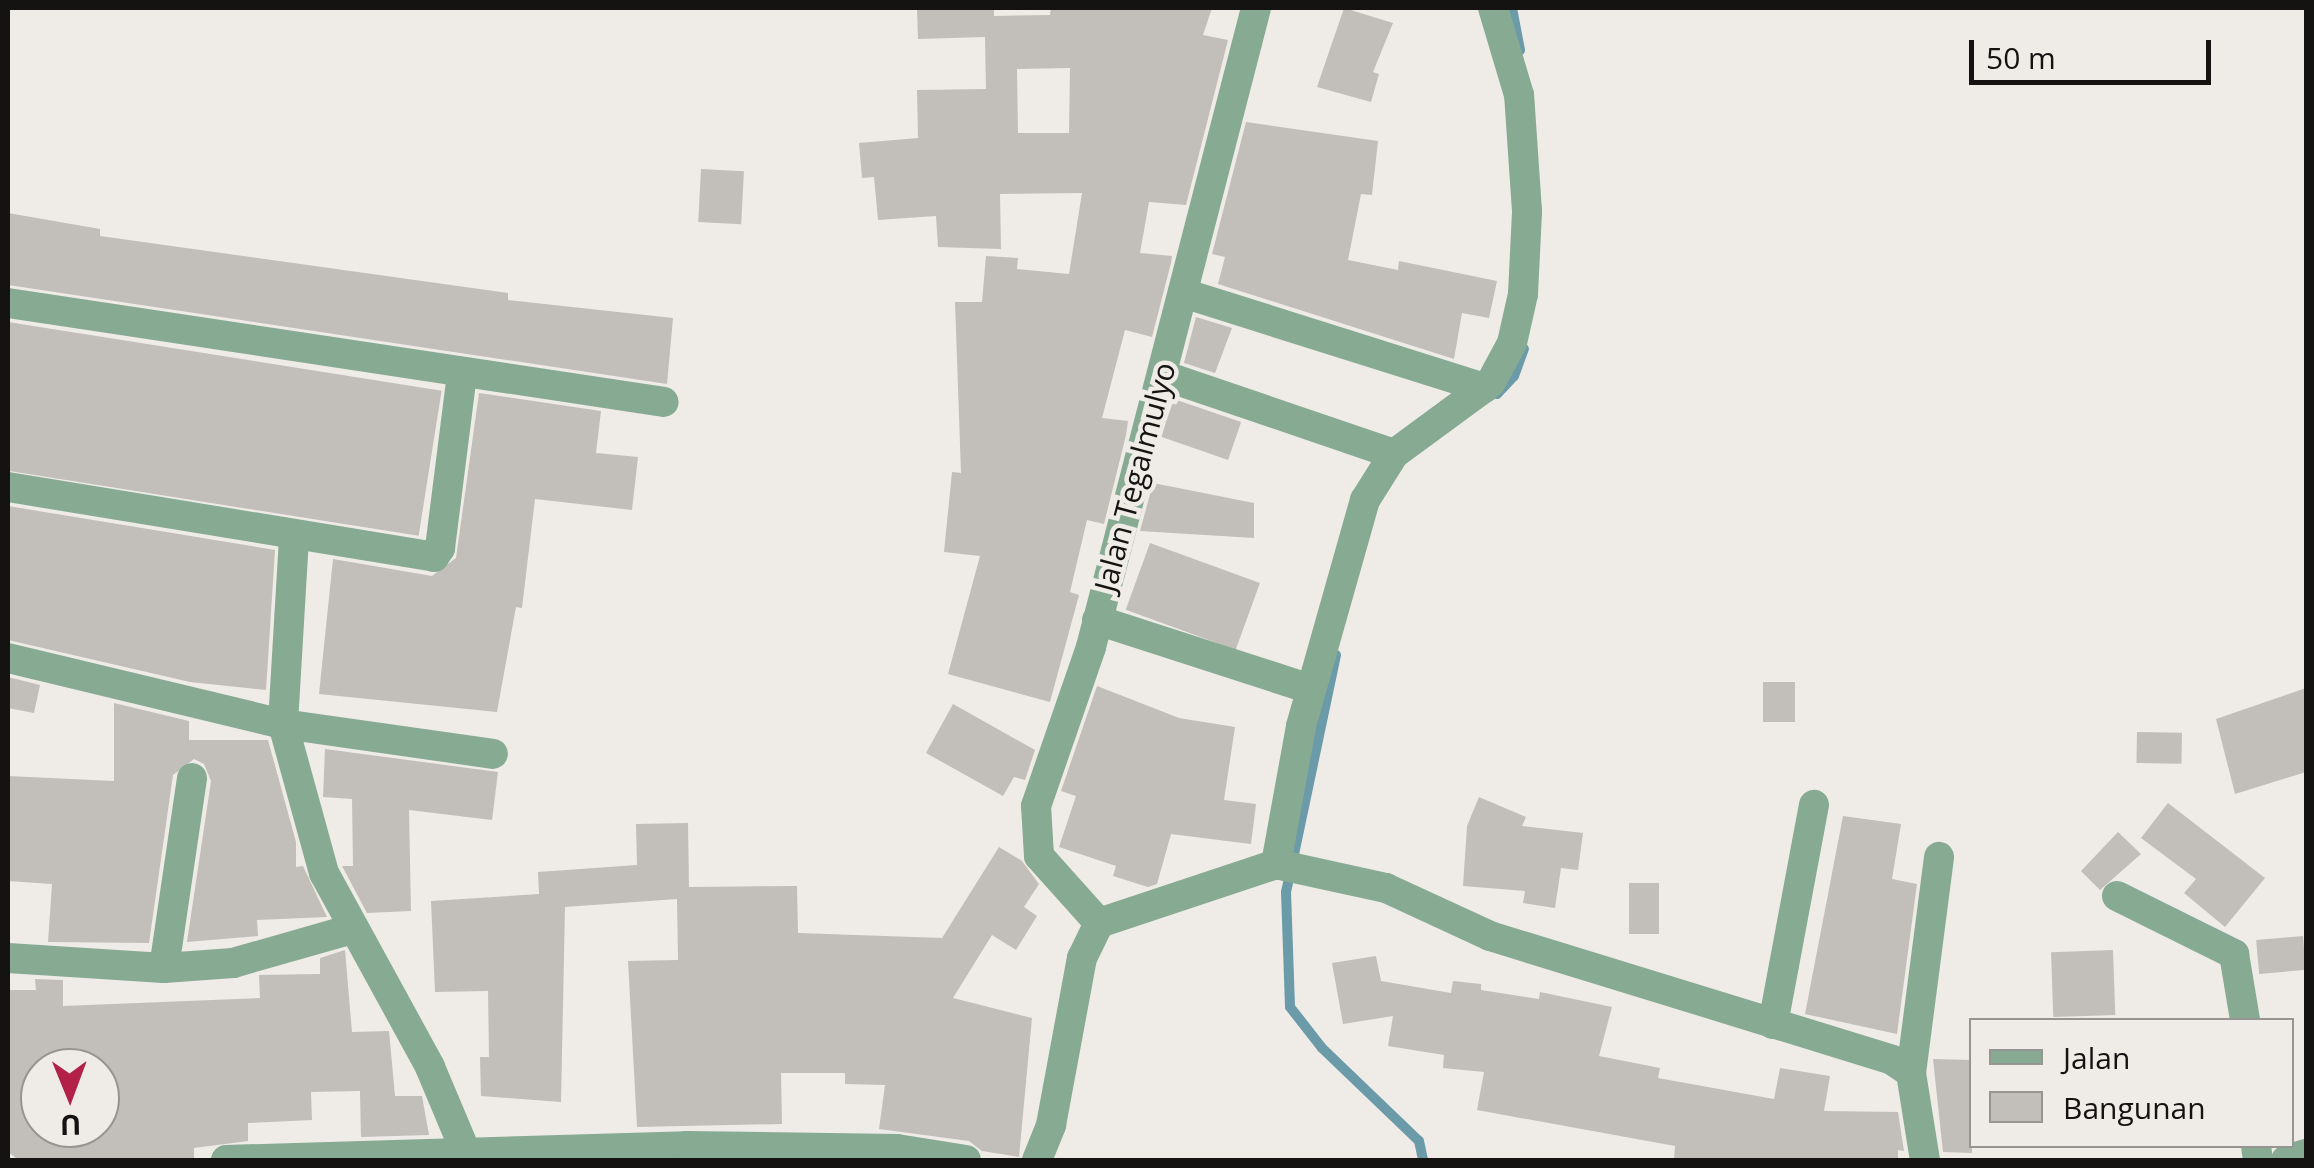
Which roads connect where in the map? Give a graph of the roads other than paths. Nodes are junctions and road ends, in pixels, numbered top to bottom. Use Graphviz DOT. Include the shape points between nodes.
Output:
graph roads {
  1 [pos="1256,8"];
  2 [pos="1493,8"];
  3 [pos="1183,293"];
  4 [pos="8,302"];
  5 [pos="462,375"];
  6 [pos="1162,375"];
  7 [pos="1484,388"];
  8 [pos="664,402"];
  9 [pos="1394,454"];
  10 [pos="8,488"];
  11 [pos="294,538"];
  12 [pos="1098,620"];
  13 [pos="8,658"];
  14 [pos="1310,689"];
  15 [pos="283,724"];
  16 [pos="493,754"];
  17 [pos="192,778"];
  18 [pos="1814,805"];
  19 [pos="1940,856"];
  20 [pos="1290,865"];
  21 [pos="2117,896"];
  22 [pos="1098,923"];
  23 [pos="352,928"];
  24 [pos="8,958"];
  25 [pos="164,968"];
  26 [pos="2245,1018"];
  27 [pos="1772,1024"];
  28 [pos="1911,1073"];
  29 [pos="686,1153"];
  30 [pos="2306,1154"];
  31 [pos="468,1156"];
  32 [pos="226,1160"];
  33 [pos="966,1160"];
  34 [pos="1037,1160"];
  35 [pos="1925,1160"];
  36 [pos="2289,1160"];
  1 -- 3 [label="street, Jalan Tegalmulyo"];
  2 -- 7 [label="street" via="1520,95 1527,211 1523,294 1512,343 1502,371"];
  3 -- 6 [label="street, Jalan Tegalmulyo"];
  3 -- 7 [label="street"];
  4 -- 5 [label="street"];
  5 -- 8 [label="street"];
  5 -- 11 [label="street" via="434,557"];
  6 -- 9 [label="street"];
  6 -- 12 [label="street, Jalan Tegalmulyo"];
  7 -- 9 [label="street"];
  9 -- 14 [label="street" via="1365,500"];
  10 -- 11 [label="street"];
  11 -- 15 [label="street"];
  12 -- 14 [label="street"];
  12 -- 22 [label="street, Jalan Tegalmulyo" via="1036,806 1034,839 1061,888"];
  13 -- 15 [label="street"];
  14 -- 20 [label="street"];
  15 -- 16 [label="street"];
  15 -- 23 [label="street" via="324,873"];
  17 -- 25 [label="street"];
  18 -- 27 [label="street"];
  19 -- 28 [label="street"];
  20 -- 22 [label="street"];
  20 -- 27 [label="street" via="1386,888 1490,936"];
  21 -- 26 [label="street" via="2234,954"];
  22 -- 34 [label="street" via="1082,958 1052,1125"];
  23 -- 25 [label="street" via="267,957"];
  23 -- 31 [label="street" via="422,1052"];
  24 -- 25 [label="street"];
  27 -- 28 [label="street" via="1892,1060"];
  28 -- 35 [label="street"];
  29 -- 31 [label="street"];
  29 -- 33 [label="street" via="897,1149"];
  30 -- 36 [label="street"];
  31 -- 32 [label="street"];
}
